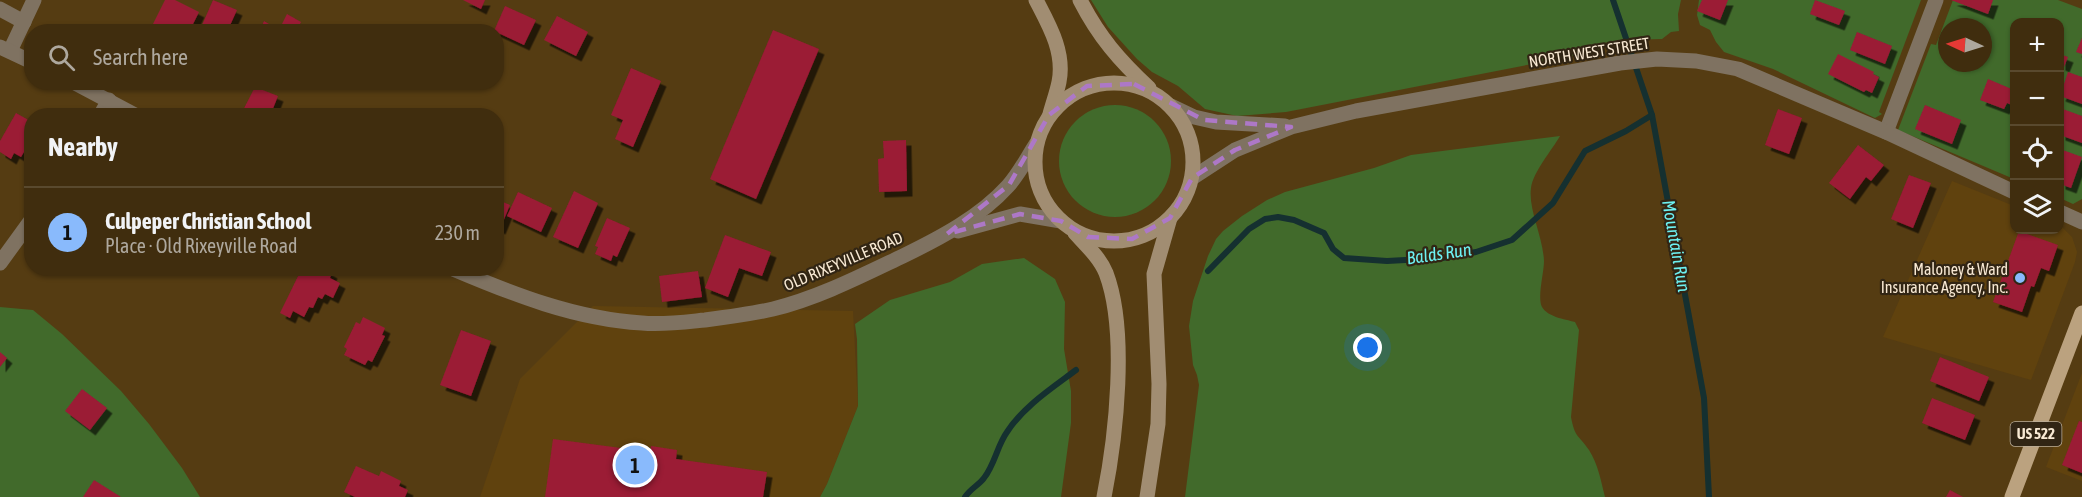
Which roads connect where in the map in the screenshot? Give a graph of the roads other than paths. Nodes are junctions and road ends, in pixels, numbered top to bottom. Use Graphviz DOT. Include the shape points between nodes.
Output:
graph roads {
  1 [pos="34,0"];
  2 [pos="1036,0"];
  3 [pos="1080,0"];
  4 [pos="1936,0"];
  5 [pos="0,9"];
  6 [pos="24,22"];
  7 [pos="5,49"];
  8 [pos="24,58"];
  9 [pos="89,90"];
  10 [pos="1156,94"];
  11 [pos="109,100"];
  12 [pos="1171,106"];
  13 [pos="104,108"];
  14 [pos="123,108"];
  15 [pos="1049,115"];
  16 [pos="1291,127"];
  17 [pos="1886,132"];
  18 [pos="1036,144"];
  19 [pos="1192,178"];
  20 [pos="2010,190"];
  21 [pos="2064,214"];
  22 [pos="1170,218"];
  23 [pos="2082,222"];
  24 [pos="1065,224"];
  25 [pos="24,230"];
  26 [pos="947,234"];
  27 [pos="0,263"];
  28 [pos="470,276"];
  29 [pos="2082,313"];
  30 [pos="1104,497"];
  31 [pos="1147,497"];
  32 [pos="2012,497"];
  1 -- 6 [label="street"];
  2 -- 15 [label="main road" via="1058,50 1059,80"];
  3 -- 10 [label="main road" via="1110,50"];
  4 -- 17 [label="street"];
  5 -- 6 [label="street"];
  6 -- 7 [label="street"];
  7 -- 8 [label="street"];
  9 -- 11 [label="street"];
  10 -- 12 [label="main road"];
  10 -- 15 [label="main road" via="1134,84 1110,82 1087,86 1066,98"];
  11 -- 13 [label="street"];
  11 -- 14 [label="street"];
  12 -- 16 [label="street, NORTH WEST STREET" via="1216,122"];
  12 -- 19 [label="main road" via="1186,127 1193,152"];
  15 -- 18 [label="main road"];
  16 -- 17 [label="street, NORTH WEST STREET" via="1356,111 1657,59 1738,69"];
  16 -- 19 [label="street, NORTH WEST STREET" via="1235,150"];
  17 -- 20 [label="street, NORTH WEST STREET"];
  18 -- 24 [label="main road" via="1036,178 1046,202"];
  18 -- 26 [label="street, OLD RIXEYVILLE ROAD" via="1009,185"];
  19 -- 22 [label="main road"];
  21 -- 23 [label="street"];
  22 -- 24 [label="main road" via="1153,231 1110,242 1088,237"];
  22 -- 31 [label="main road" via="1154,274 1158,414"];
  24 -- 26 [label="street" via="1020,214"];
  24 -- 30 [label="main road" via="1105,271 1116,322 1116,412"];
  25 -- 27 [label="street"];
  26 -- 28 [label="street, OLD RIXEYVILLE ROAD" via="809,298 773,309 683,322 644,324 602,319 566,311"];
  29 -- 32 [label="main road, US 522"];
}
